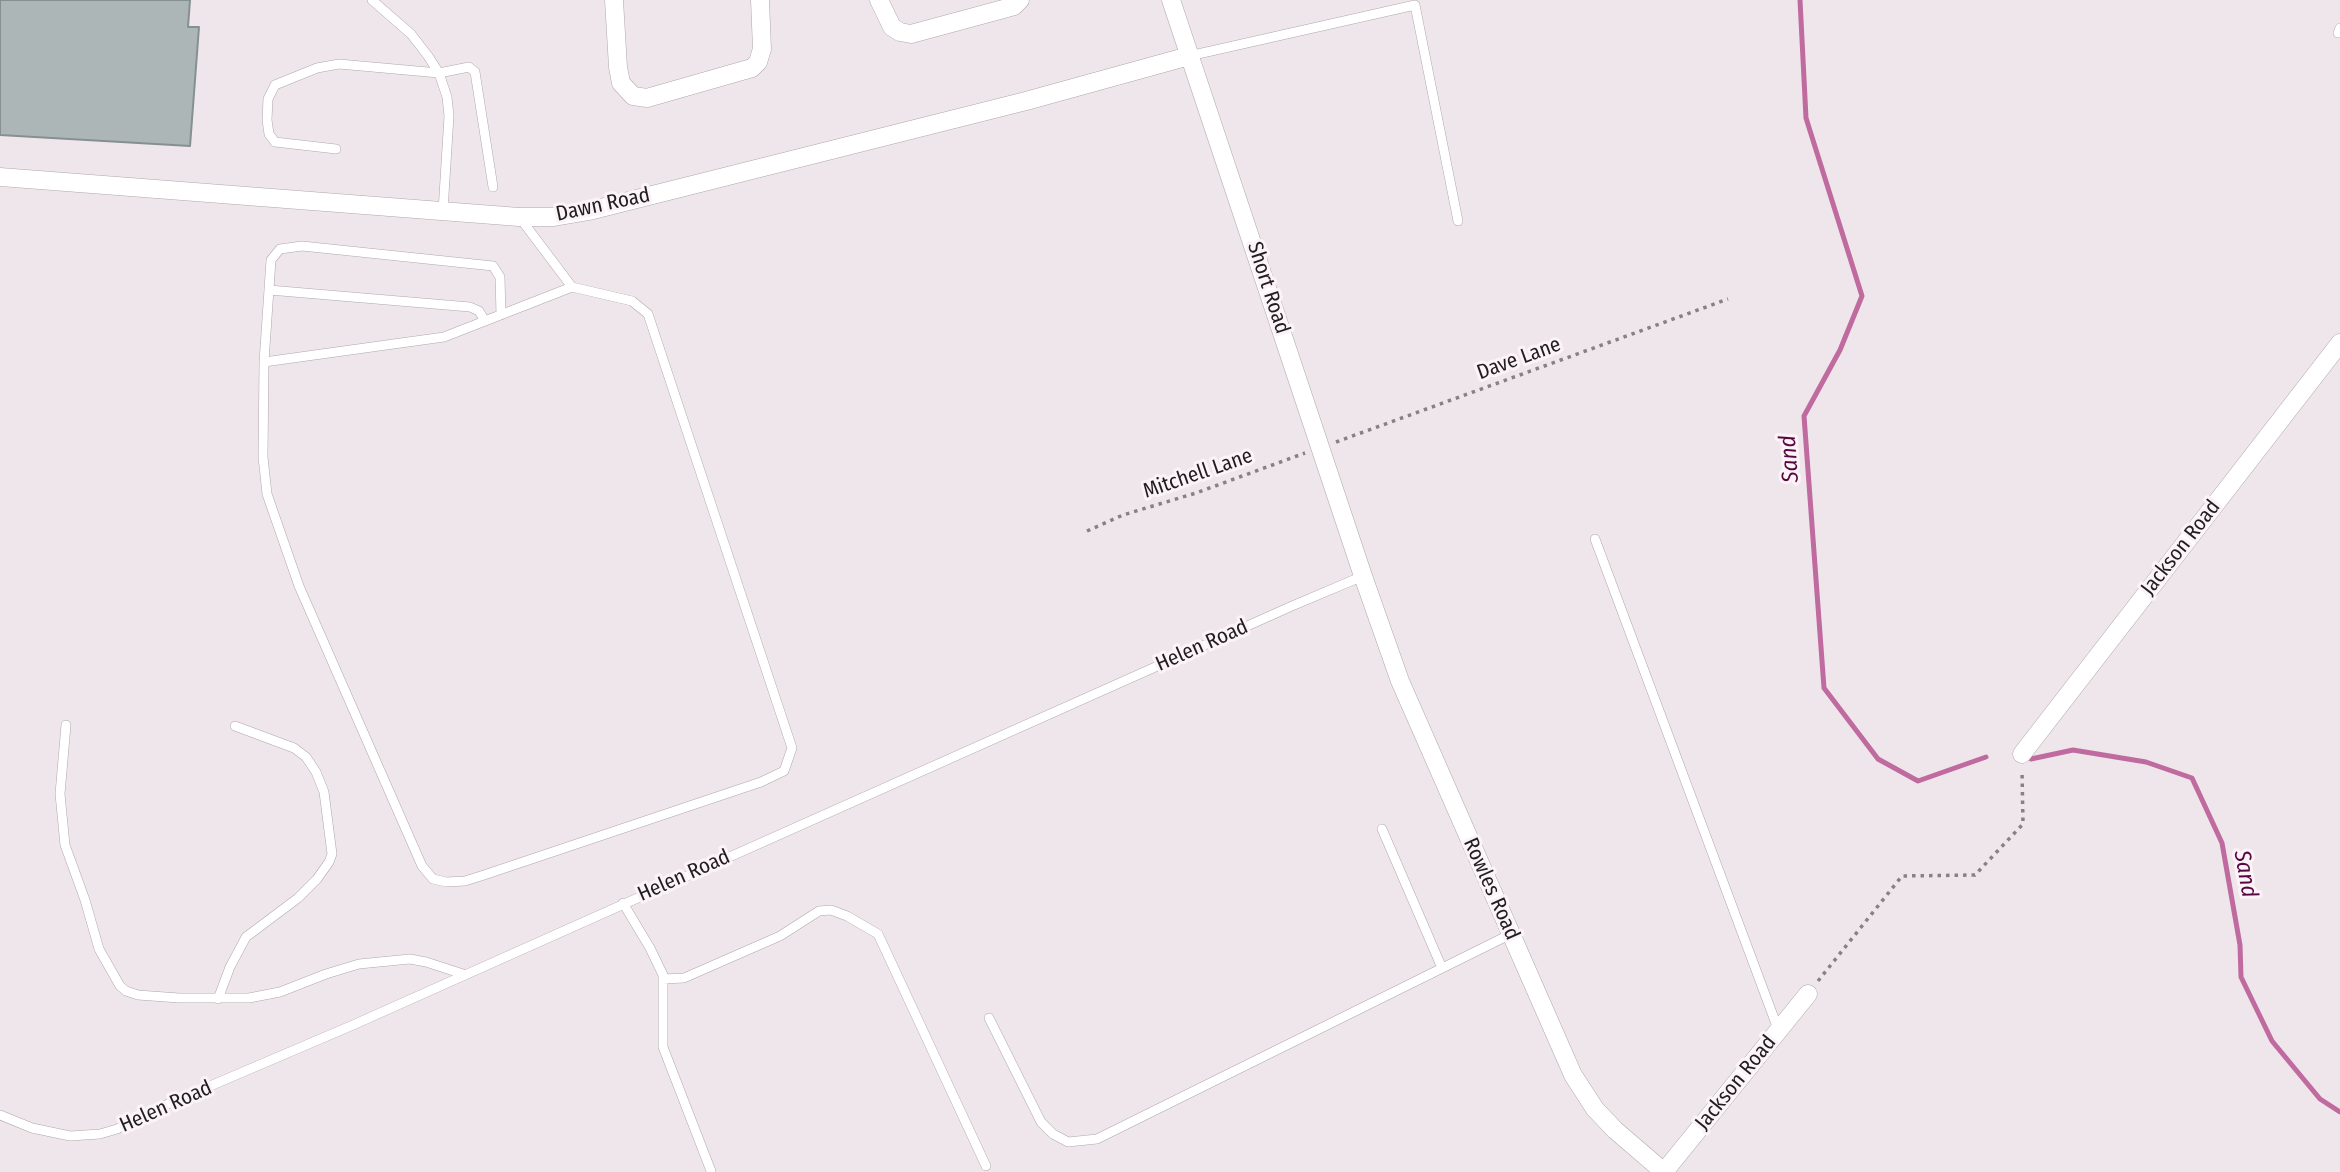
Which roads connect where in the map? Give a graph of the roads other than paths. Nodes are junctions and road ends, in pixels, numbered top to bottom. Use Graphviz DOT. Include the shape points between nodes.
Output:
graph roads {
  1 [pos="372,0"];
  2 [pos="614,0"];
  3 [pos="760,0"];
  4 [pos="879,0"];
  5 [pos="1020,0"];
  6 [pos="1171,0"];
  7 [pos="1189,57"];
  8 [pos="439,73"];
  9 [pos="336,149"];
  10 [pos="0,177"];
  11 [pos="493,187"];
  12 [pos="443,211"];
  13 [pos="519,217"];
  14 [pos="1458,221"];
  15 [pos="572,287"];
  16 [pos="269,290"];
  17 [pos="501,315"];
  18 [pos="485,321"];
  19 [pos="2340,343"];
  20 [pos="264,362"];
  21 [pos="1595,539"];
  22 [pos="1363,576"];
  23 [pos="66,725"];
  24 [pos="235,726"];
  25 [pos="2022,754"];
  26 [pos="1382,829"];
  27 [pos="623,903"];
  28 [pos="1511,934"];
  29 [pos="1442,968"];
  30 [pos="463,974"];
  31 [pos="663,979"];
  32 [pos="1808,994"];
  33 [pos="218,999"];
  34 [pos="989,1018"];
  35 [pos="1779,1030"];
  36 [pos="0,1115"];
  37 [pos="986,1166"];
  38 [pos="711,1171"];
  39 [pos="1664,1172"];
  1 -- 8 [label="lane" via="411,34"];
  2 -- 3 [label="street" via="621,83 633,96 647,98 752,68 762,49"];
  4 -- 5 [label="street" via="892,27 911,34 1014,6"];
  6 -- 7 [label="street, Short Road"];
  7 -- 13 [label="street, Dawn Road" via="589,211"];
  7 -- 14 [label="lane" via="1415,5"];
  7 -- 22 [label="street, Short Road"];
  8 -- 9 [label="lane" via="339,64 275,85 268,99 267,120 268,134 275,142"];
  8 -- 11 [label="lane" via="460,67 475,72"];
  8 -- 12 [label="lane" via="449,116"];
  10 -- 12 [label="street, Dawn Road"];
  12 -- 13 [label="street, Dawn Road"];
  13 -- 15 [label="lane"];
  15 -- 17 [label="lane"];
  15 -- 20 [label="lane" via="632,301 648,314 792,748 784,771 761,782 465,881 433,879 422,866 299,586 267,494"];
  16 -- 17 [label="lane" via="271,260 281,249 302,246 494,266 500,277"];
  16 -- 18 [label="lane" via="470,307"];
  16 -- 20 [label="lane"];
  17 -- 18 [label="lane"];
  18 -- 20 [label="lane" via="444,337"];
  19 -- 25 [label="street, Jackson Road"];
  21 -- 35 [label="lane"];
  22 -- 27 [label="lane, Helen Road"];
  22 -- 28 [label="street, Rowles Road" via="1400,681"];
  23 -- 33 [label="lane" via="60,794 65,845 99,949 126,991"];
  24 -- 33 [label="lane" via="306,757 324,792 332,854 298,898 246,937"];
  26 -- 29 [label="lane"];
  27 -- 30 [label="lane, Helen Road"];
  27 -- 31 [label="lane"];
  28 -- 29 [label="lane"];
  28 -- 39 [label="street, Rowles Road" via="1589,1103"];
  29 -- 34 [label="lane" via="1097,1139 1068,1142 1041,1122"];
  30 -- 33 [label="lane" via="410,959 359,964 280,992"];
  30 -- 36 [label="lane, Helen Road" via="111,1131 66,1136"];
  31 -- 37 [label="lane" via="684,978 780,936 819,911 847,916 878,934"];
  31 -- 38 [label="lane" via="663,1047"];
  32 -- 35 [label="street, Jackson Road"];
  35 -- 39 [label="street, Jackson Road"];
}
